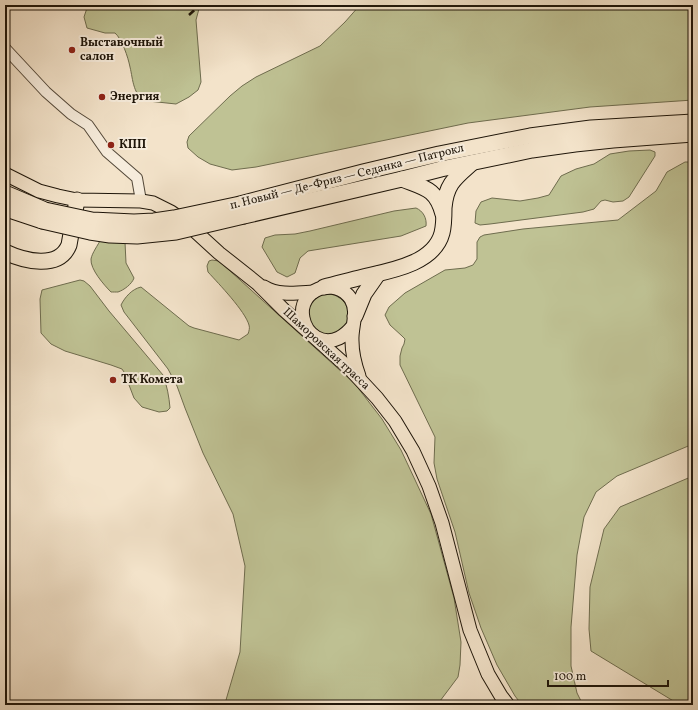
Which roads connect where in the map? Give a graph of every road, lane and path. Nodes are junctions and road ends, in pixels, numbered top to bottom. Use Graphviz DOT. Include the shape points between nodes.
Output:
graph roads {
  1 [pos="5,48"];
  2 [pos="693,122"];
  3 [pos="693,134"];
  4 [pos="473,162"];
  5 [pos="5,174"];
  6 [pos="402,179"];
  7 [pos="5,193"];
  8 [pos="77,200"];
  9 [pos="141,201"];
  10 [pos="5,207"];
  11 [pos="242,210"];
  12 [pos="43,216"];
  13 [pos="444,217"];
  14 [pos="5,252"];
  15 [pos="378,274"];
  16 [pos="258,284"];
  17 [pos="318,290"];
  18 [pos="354,321"];
  19 [pos="311,334"];
  20 [pos="360,380"];
  21 [pos="508,705"];
  1 -- 9 [label="street" via="46,92 88,125 107,152 137,178"];
  2 -- 11 [label="highway, п. Новый — Де-Фриз — Седанка — Патрокл" via="591,128 530,136 363,172"];
  3 -- 4 [label="highway, п. Новый — Де-Фриз — Седанка — Патрокл" via="575,144"];
  4 -- 6 [label="highway, п. Новый — Де-Фриз — Седанка — Патрокл"];
  4 -- 13 [label="highway" via="449,187"];
  5 -- 8 [label="main road, Шаморовская трасса" via="39,191"];
  6 -- 11 [label="highway, п. Новый — Де-Фриз — Седанка — Патрокл"];
  6 -- 13 [label="highway" via="431,191 438,199"];
  7 -- 12 [label="highway, п. Новый — Де-Фриз — Седанка — Патрокл"];
  8 -- 9 [label="main road, Шаморовская трасса"];
  8 -- 14 [label="highway" via="69,245 61,255 43,261 18,258"];
  9 -- 16 [label="main road, Шаморовская трасса" via="153,203 184,221"];
  10 -- 12 [label="highway"];
  11 -- 12 [label="highway, п. Новый — Де-Фриз — Седанка — Патрокл, bridge" via="134,222"];
  13 -- 15 [label="highway" via="440,239 431,252 420,260"];
  15 -- 17 [label="highway"];
  15 -- 18 [label="highway" via="364,294"];
  16 -- 17 [label="main road" via="266,289 289,294"];
  16 -- 19 [label="main road, Шаморовская трасса"];
  17 -- 18 [label="main road" via="332,287 347,294 355,308"];
  17 -- 19 [label="main road" via="305,301 302,313 304,325"];
  18 -- 19 [label="main road" via="346,334 338,339 329,341"];
  18 -- 20 [label="main road" via="352,351"];
  19 -- 20 [label="main road, Шаморовская трасса"];
  20 -- 21 [label="main road, Шаморовская трасса" via="395,421 413,451 429,486 442,523 470,630 488,674"];
}
